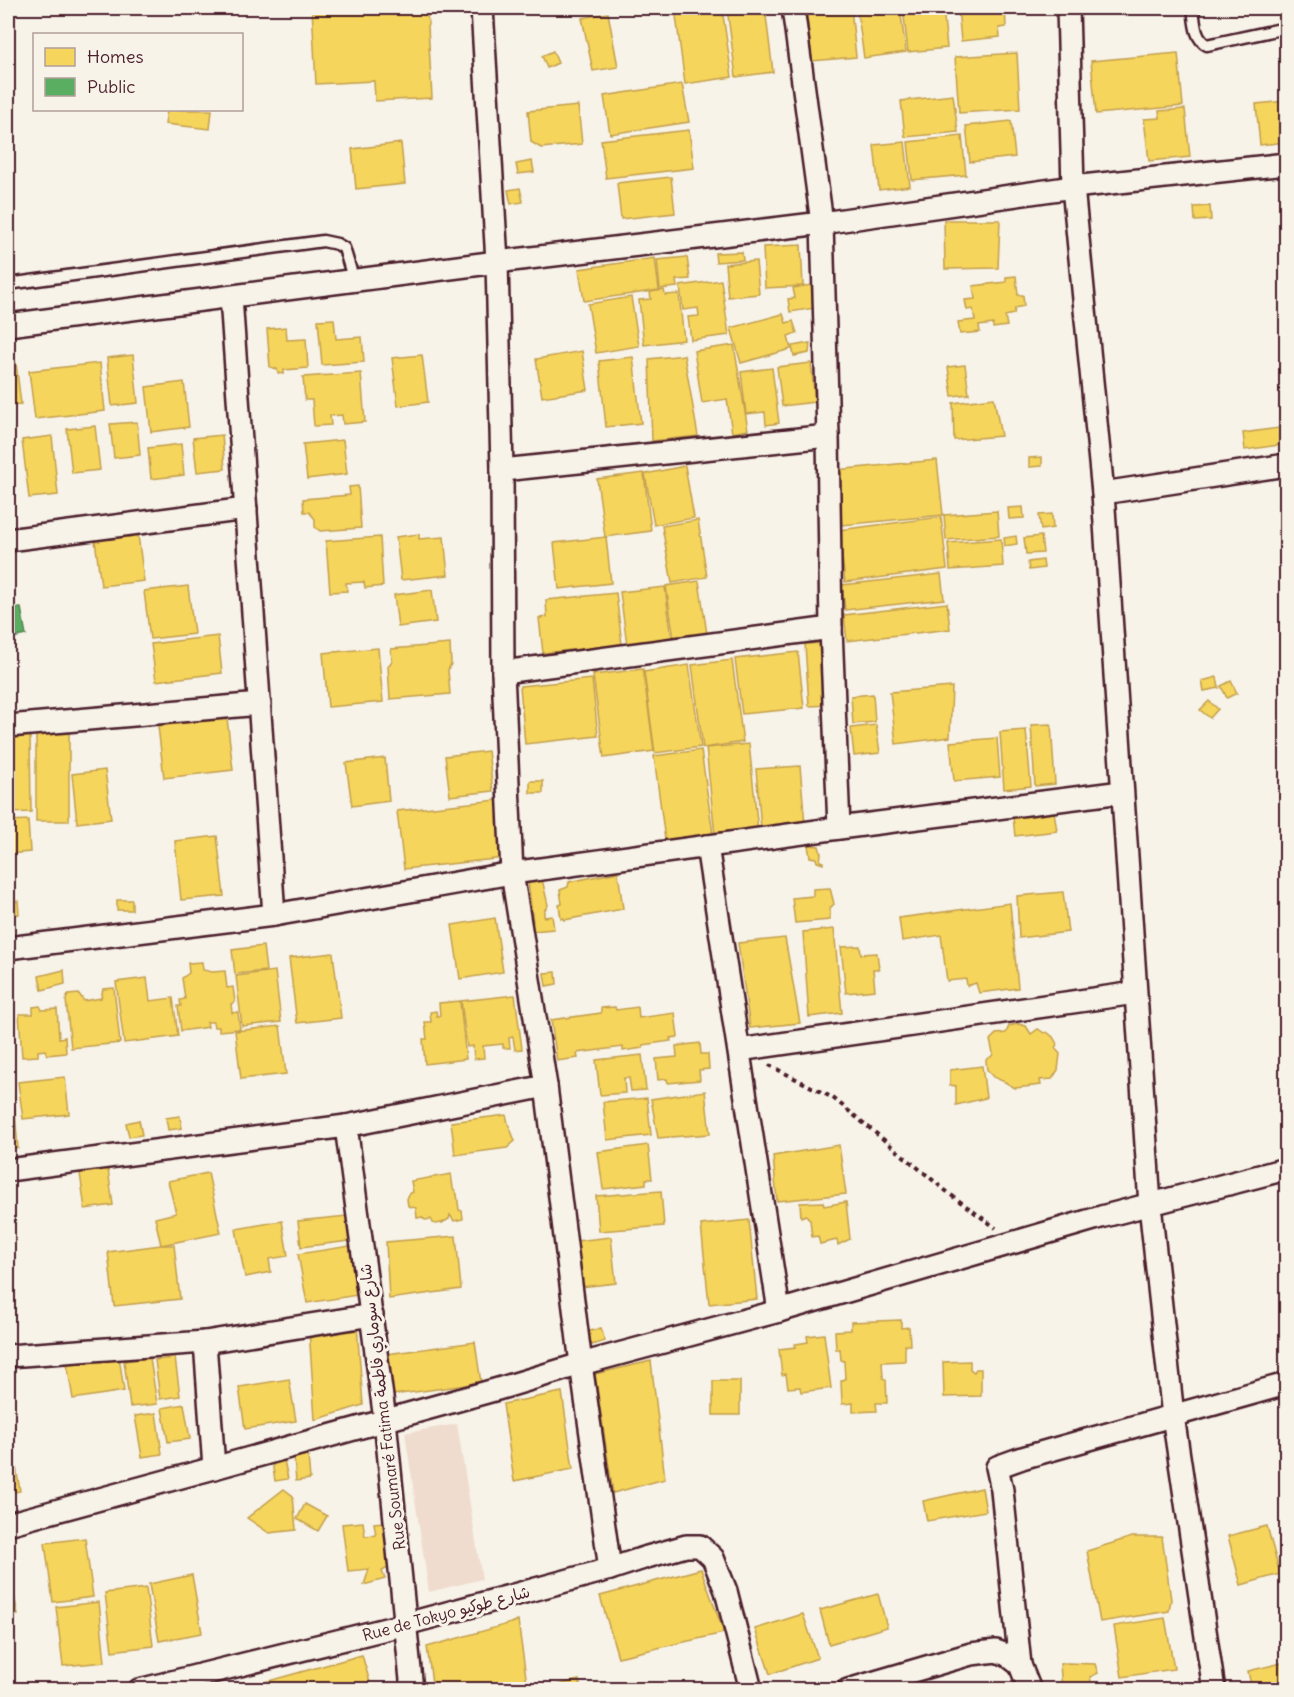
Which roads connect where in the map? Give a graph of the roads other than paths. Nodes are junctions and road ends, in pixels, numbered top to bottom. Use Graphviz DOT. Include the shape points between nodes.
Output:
graph roads {
  1 [pos="484,8"];
  2 [pos="793,8"];
  3 [pos="1068,8"];
  4 [pos="1193,8"];
  5 [pos="1287,28"];
  6 [pos="1287,164"];
  7 [pos="1073,187"];
  8 [pos="822,223"];
  9 [pos="497,262"];
  10 [pos="354,281"];
  11 [pos="8,284"];
  12 [pos="231,297"];
  13 [pos="8,326"];
  14 [pos="828,436"];
  15 [pos="1287,465"];
  16 [pos="502,470"];
  17 [pos="1103,494"];
  18 [pos="246,509"];
  19 [pos="8,540"];
  20 [pos="831,628"];
  21 [pos="503,672"];
  22 [pos="260,704"];
  23 [pos="8,726"];
  24 [pos="1122,792"];
  25 [pos="839,828"];
  26 [pos="707,846"];
  27 [pos="512,873"];
  28 [pos="274,915"];
  29 [pos="8,948"];
  30 [pos="1135,993"];
  31 [pos="739,1050"];
  32 [pos="546,1086"];
  33 [pos="346,1126"];
  34 [pos="1287,1169"];
  35 [pos="8,1170"];
  36 [pos="1150,1205"];
  37 [pos="779,1311"];
  38 [pos="372,1315"];
  39 [pos="205,1342"];
  40 [pos="8,1356"];
  41 [pos="581,1364"];
  42 [pos="1287,1384"];
  43 [pos="1173,1416"];
  44 [pos="385,1420"];
  45 [pos="214,1468"];
  46 [pos="8,1524"];
  47 [pos="610,1569"];
  48 [pos="406,1624"];
  49 [pos="1026,1678"];
  50 [pos="139,1689"];
  51 [pos="412,1689"];
  52 [pos="751,1689"];
  53 [pos="848,1689"];
  54 [pos="1214,1689"];
  1 -- 9 [label="street"];
  2 -- 8 [label="street"];
  3 -- 7 [label="street"];
  4 -- 5 [label="lane" via="1196,30 1201,42 1207,45"];
  6 -- 7 [label="street"];
  7 -- 8 [label="street"];
  7 -- 17 [label="street"];
  8 -- 9 [label="street"];
  8 -- 14 [label="street"];
  9 -- 10 [label="street"];
  9 -- 16 [label="street"];
  10 -- 11 [label="lane" via="344,248 323,241"];
  10 -- 12 [label="street"];
  12 -- 13 [label="street"];
  12 -- 18 [label="street"];
  14 -- 16 [label="street"];
  14 -- 20 [label="street"];
  15 -- 17 [label="street"];
  16 -- 21 [label="street"];
  17 -- 24 [label="street"];
  18 -- 19 [label="street"];
  18 -- 22 [label="street"];
  20 -- 21 [label="street"];
  20 -- 25 [label="street"];
  21 -- 27 [label="street"];
  22 -- 23 [label="street"];
  22 -- 28 [label="street"];
  24 -- 25 [label="street"];
  24 -- 30 [label="street"];
  25 -- 26 [label="street"];
  26 -- 27 [label="street"];
  26 -- 31 [label="street"];
  27 -- 28 [label="street"];
  27 -- 32 [label="street"];
  28 -- 29 [label="street"];
  30 -- 31 [label="street"];
  30 -- 36 [label="street"];
  31 -- 37 [label="street"];
  32 -- 33 [label="street"];
  32 -- 41 [label="street"];
  33 -- 35 [label="street"];
  33 -- 38 [label="street, Rue Soumaré Fatima شارع سوماري فاطمة"];
  34 -- 36 [label="street"];
  36 -- 37 [label="street"];
  36 -- 43 [label="street"];
  37 -- 41 [label="street"];
  38 -- 39 [label="street"];
  38 -- 44 [label="street, Rue Soumaré Fatima شارع سوماري فاطمة"];
  39 -- 40 [label="street"];
  39 -- 45 [label="street"];
  41 -- 44 [label="street"];
  41 -- 47 [label="street"];
  42 -- 43 [label="street"];
  43 -- 49 [label="street" via="997,1467"];
  43 -- 54 [label="street"];
  44 -- 45 [label="street"];
  44 -- 48 [label="street, Rue Soumaré Fatima شارع سوماري فاطمة"];
  45 -- 46 [label="street"];
  47 -- 48 [label="street, Rue de Tokyo شارع طوكيو"];
  47 -- 52 [label="street, Rue de Tokyo شارع طوكيو" via="686,1546 700,1546 713,1558 726,1591"];
  48 -- 50 [label="street, Rue de Tokyo شارع طوكيو"];
  48 -- 51 [label="street, Rue Soumaré Fatima شارع سوماري فاطمة"];
  49 -- 53 [label="street" via="1007,1655 996,1651 970,1654"];
}
